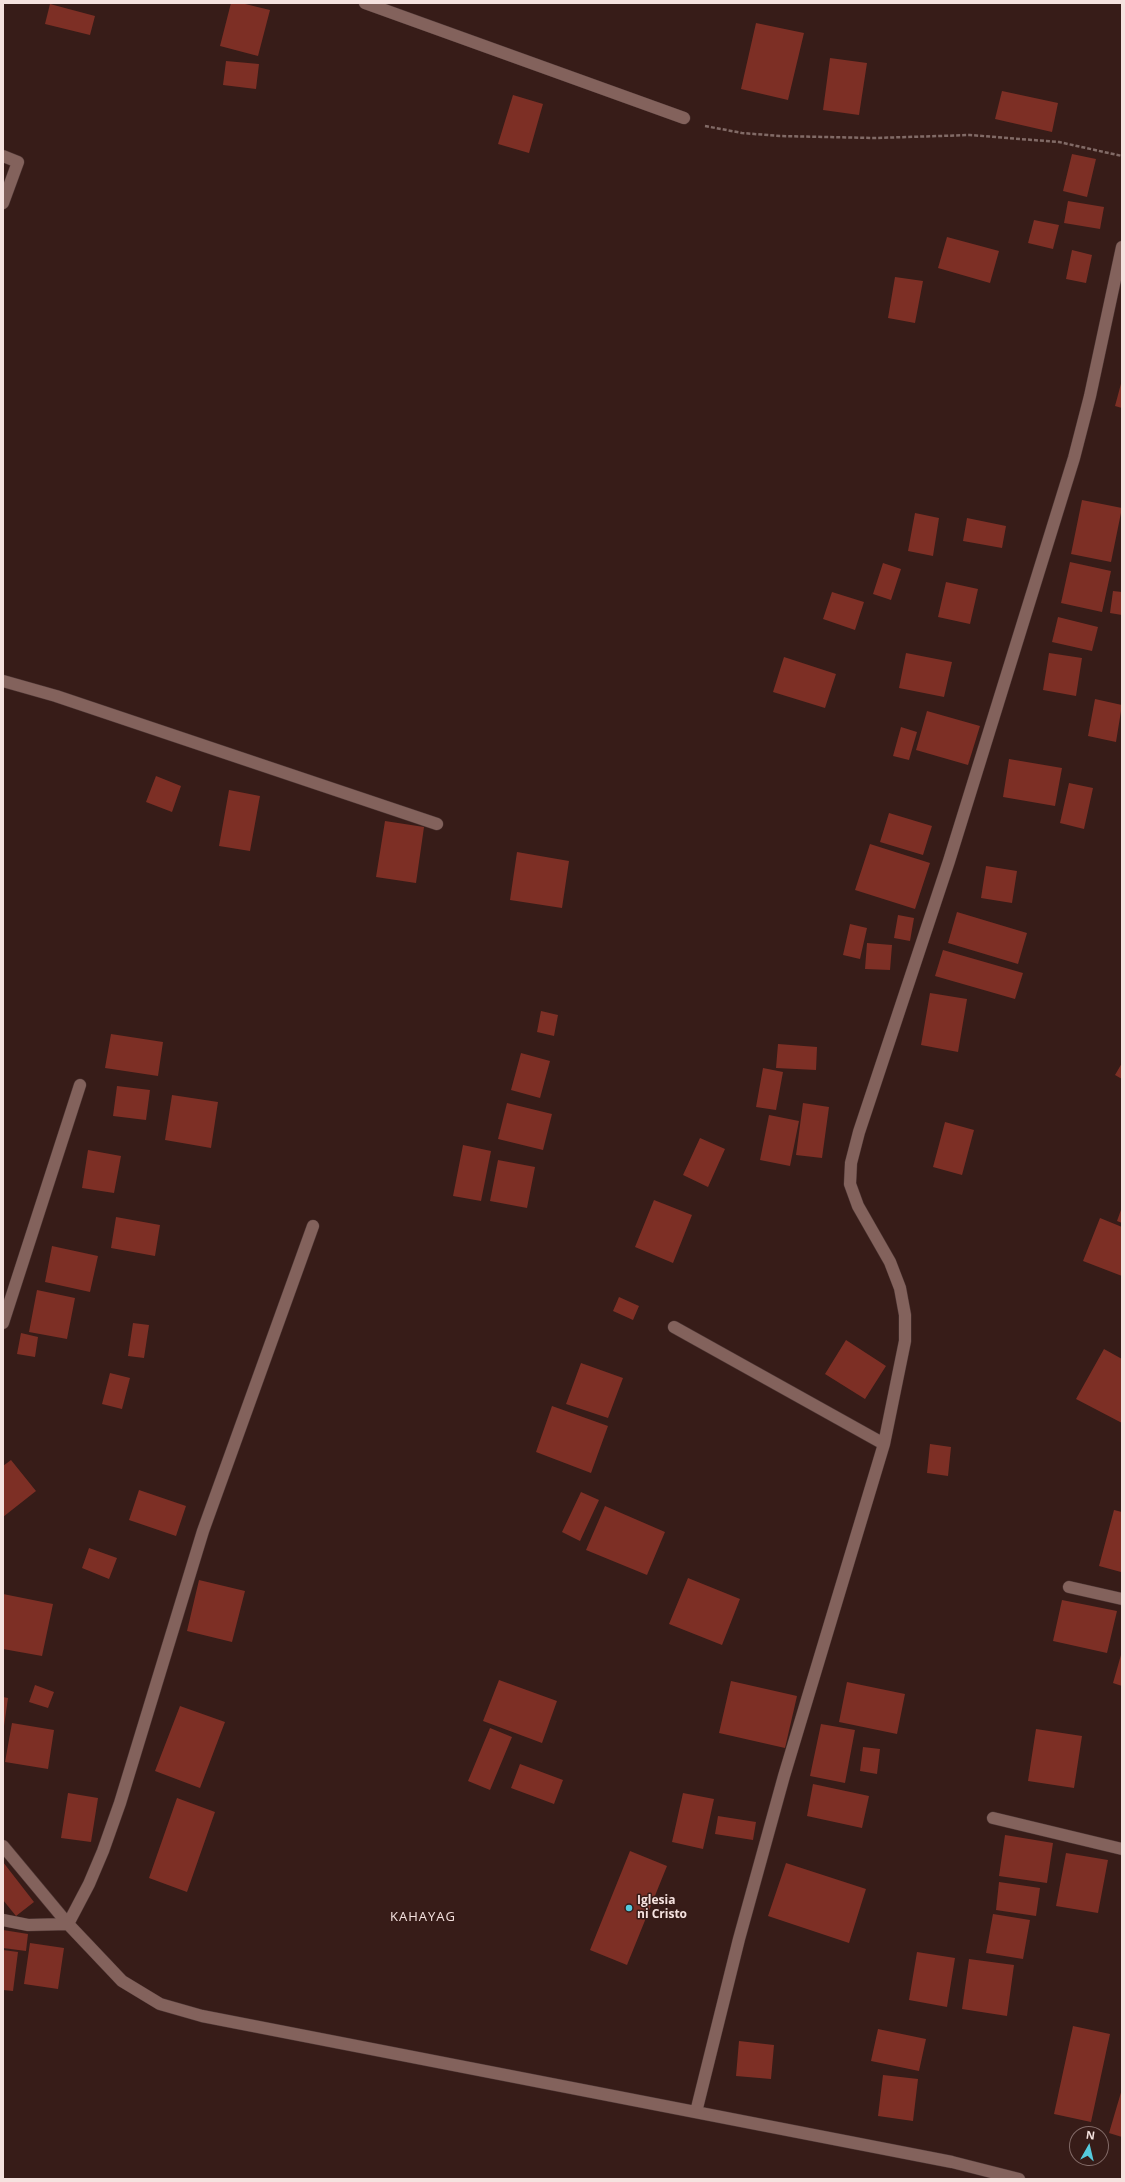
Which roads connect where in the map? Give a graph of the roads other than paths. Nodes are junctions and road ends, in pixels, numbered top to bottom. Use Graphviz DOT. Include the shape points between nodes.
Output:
graph roads {
  1 [pos="365,3"];
  2 [pos="684,118"];
  3 [pos="3,156"];
  4 [pos="3,203"];
  5 [pos="1122,247"];
  6 [pos="3,681"];
  7 [pos="437,824"];
  8 [pos="80,1085"];
  9 [pos="313,1226"];
  10 [pos="3,1323"];
  11 [pos="674,1327"];
  12 [pos="884,1444"];
  13 [pos="1069,1587"];
  14 [pos="1122,1599"];
  15 [pos="993,1818"];
  16 [pos="3,1846"];
  17 [pos="1122,1849"];
  18 [pos="3,1920"];
  19 [pos="68,1924"];
  20 [pos="696,2112"];
  21 [pos="1019,2179"];
  1 -- 2 [label="street"];
  3 -- 4 [label="street" via="18,162"];
  5 -- 12 [label="street" via="1074,458 949,861 859,1132 851,1164 850,1184 858,1206 890,1262 900,1288 905,1315 906,1341"];
  6 -- 7 [label="street" via="56,696"];
  8 -- 10 [label="street"];
  9 -- 19 [label="street" via="203,1531 103,1851"];
  11 -- 12 [label="street"];
  12 -- 20 [label="street" via="784,1776 739,1939"];
  13 -- 14 [label="street"];
  15 -- 17 [label="street"];
  16 -- 19 [label="street"];
  18 -- 19 [label="street" via="28,1925"];
  19 -- 20 [label="street" via="122,1981 160,2004 202,2016"];
  20 -- 21 [label="street" via="952,2162"];
}
